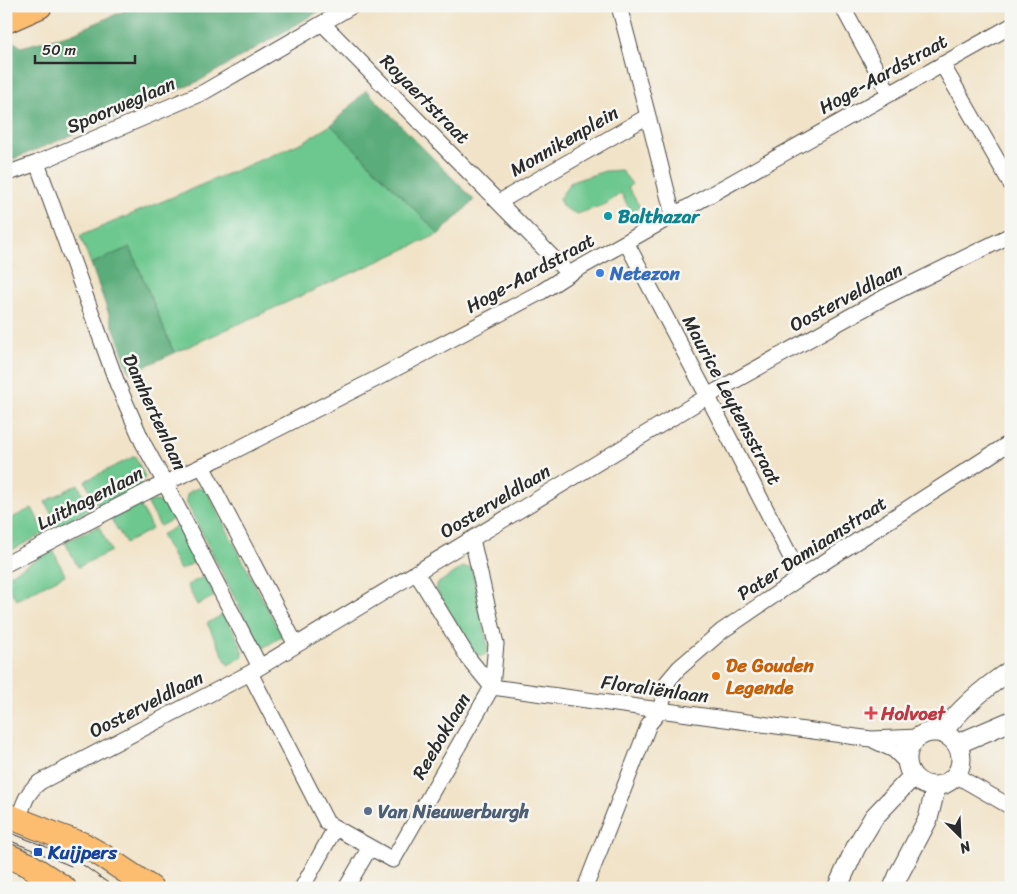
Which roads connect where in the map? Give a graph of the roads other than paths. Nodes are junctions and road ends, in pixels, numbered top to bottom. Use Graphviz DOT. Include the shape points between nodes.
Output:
graph roads {
  1 [pos="40,6"];
  2 [pos="352,6"];
  3 [pos="619,6"];
  4 [pos="842,6"];
  5 [pos="6,21"];
  6 [pos="323,24"];
  7 [pos="1011,26"];
  8 [pos="942,64"];
  9 [pos="889,93"];
  10 [pos="648,116"];
  11 [pos="37,163"];
  12 [pos="6,174"];
  13 [pos="1011,184"];
  14 [pos="499,202"];
  15 [pos="673,216"];
  16 [pos="1011,235"];
  17 [pos="626,242"];
  18 [pos="570,274"];
  19 [pos="708,396"];
  20 [pos="1011,442"];
  21 [pos="202,466"];
  22 [pos="165,482"];
  23 [pos="472,539"];
  24 [pos="6,564"];
  25 [pos="416,572"];
  26 [pos="801,577"];
  27 [pos="296,646"];
  28 [pos="255,670"];
  29 [pos="1011,670"];
  30 [pos="492,687"];
  31 [pos="660,711"];
  32 [pos="1011,721"];
  33 [pos="942,733"];
  34 [pos="919,737"];
  35 [pos="871,739"];
  36 [pos="957,744"];
  37 [pos="910,769"];
  38 [pos="956,776"];
  39 [pos="936,786"];
  40 [pos="1011,807"];
  41 [pos="12,817"];
  42 [pos="335,828"];
  43 [pos="370,847"];
  44 [pos="6,855"];
  45 [pos="64,888"];
  46 [pos="151,888"];
  47 [pos="302,888"];
  48 [pos="346,888"];
  49 [pos="586,888"];
  50 [pos="837,888"];
  51 [pos="893,888"];
  1 -- 5 [label="main road"];
  2 -- 6 [label="street, Spoorweglaan"];
  3 -- 10 [label="street"];
  4 -- 9 [label="street"];
  6 -- 11 [label="street, Spoorweglaan" via="204,92"];
  6 -- 14 [label="street, Royaertstraat"];
  7 -- 8 [label="street, Hoge-Aardstraat"];
  8 -- 9 [label="street, Hoge-Aardstraat"];
  8 -- 13 [label="street"];
  9 -- 15 [label="street, Hoge-Aardstraat"];
  10 -- 14 [label="street, Monnikenplein"];
  10 -- 15 [label="street, Monnikenplein"];
  11 -- 12 [label="street, Spoorweglaan"];
  11 -- 22 [label="street, Damhertenlaan" via="116,383"];
  14 -- 18 [label="street, Monnikenplein"];
  15 -- 17 [label="street, Hoge-Aardstraat"];
  16 -- 19 [label="street, Oosterveldlaan" via="885,297"];
  17 -- 18 [label="street, Hoge-Aardstraat"];
  17 -- 19 [label="street, Maurice Leytensstraat"];
  18 -- 21 [label="street, Hoge-Aardstraat" via="374,380"];
  19 -- 23 [label="street, Oosterveldlaan"];
  19 -- 26 [label="street, Maurice Leytensstraat"];
  20 -- 26 [label="street, Pater Damiaanstraat"];
  21 -- 22 [label="street, Hoge-Aardstraat"];
  21 -- 27 [label="street, Damhertenlaan"];
  22 -- 24 [label="street, Luithagenlaan"];
  22 -- 28 [label="street, Damhertenlaan"];
  23 -- 25 [label="street, Oosterveldlaan"];
  23 -- 30 [label="street" via="496,644"];
  25 -- 27 [label="street, Oosterveldlaan"];
  25 -- 30 [label="street" via="469,659"];
  26 -- 31 [label="street, Pater Damiaanstraat" via="722,632 679,668 668,681"];
  27 -- 28 [label="street, Oosterveldlaan"];
  28 -- 41 [label="street, Oosterveldlaan" via="40,782"];
  28 -- 42 [label="street, Damhertenlaan" via="327,823"];
  29 -- 33 [label="street" via="975,696"];
  30 -- 31 [label="street, Floraliënlaan"];
  30 -- 43 [label="street, Reeboklaan" via="393,860"];
  31 -- 35 [label="street, Floraliënlaan"];
  31 -- 49 [label="street, Pater Damiaanstraat" via="649,724"];
  32 -- 36 [label="street"];
  33 -- 34 [label="street" via="932,732"];
  33 -- 36 [label="street"];
  34 -- 35 [label="street, Floraliënlaan"];
  34 -- 37 [label="street" via="907,755"];
  35 -- 37 [label="street, Floraliënlaan" via="894,750"];
  36 -- 38 [label="street" via="961,764"];
  37 -- 39 [label="street" via="919,782"];
  37 -- 50 [label="street" via="874,817"];
  38 -- 39 [label="street"];
  38 -- 40 [label="street"];
  39 -- 51 [label="street" via="928,819"];
  41 -- 46 [label="main road" via="82,844"];
  42 -- 43 [label="street, Damhertenlaan"];
  42 -- 47 [label="street"];
  43 -- 48 [label="street"];
  44 -- 45 [label="main road" via="29,864"];
}
